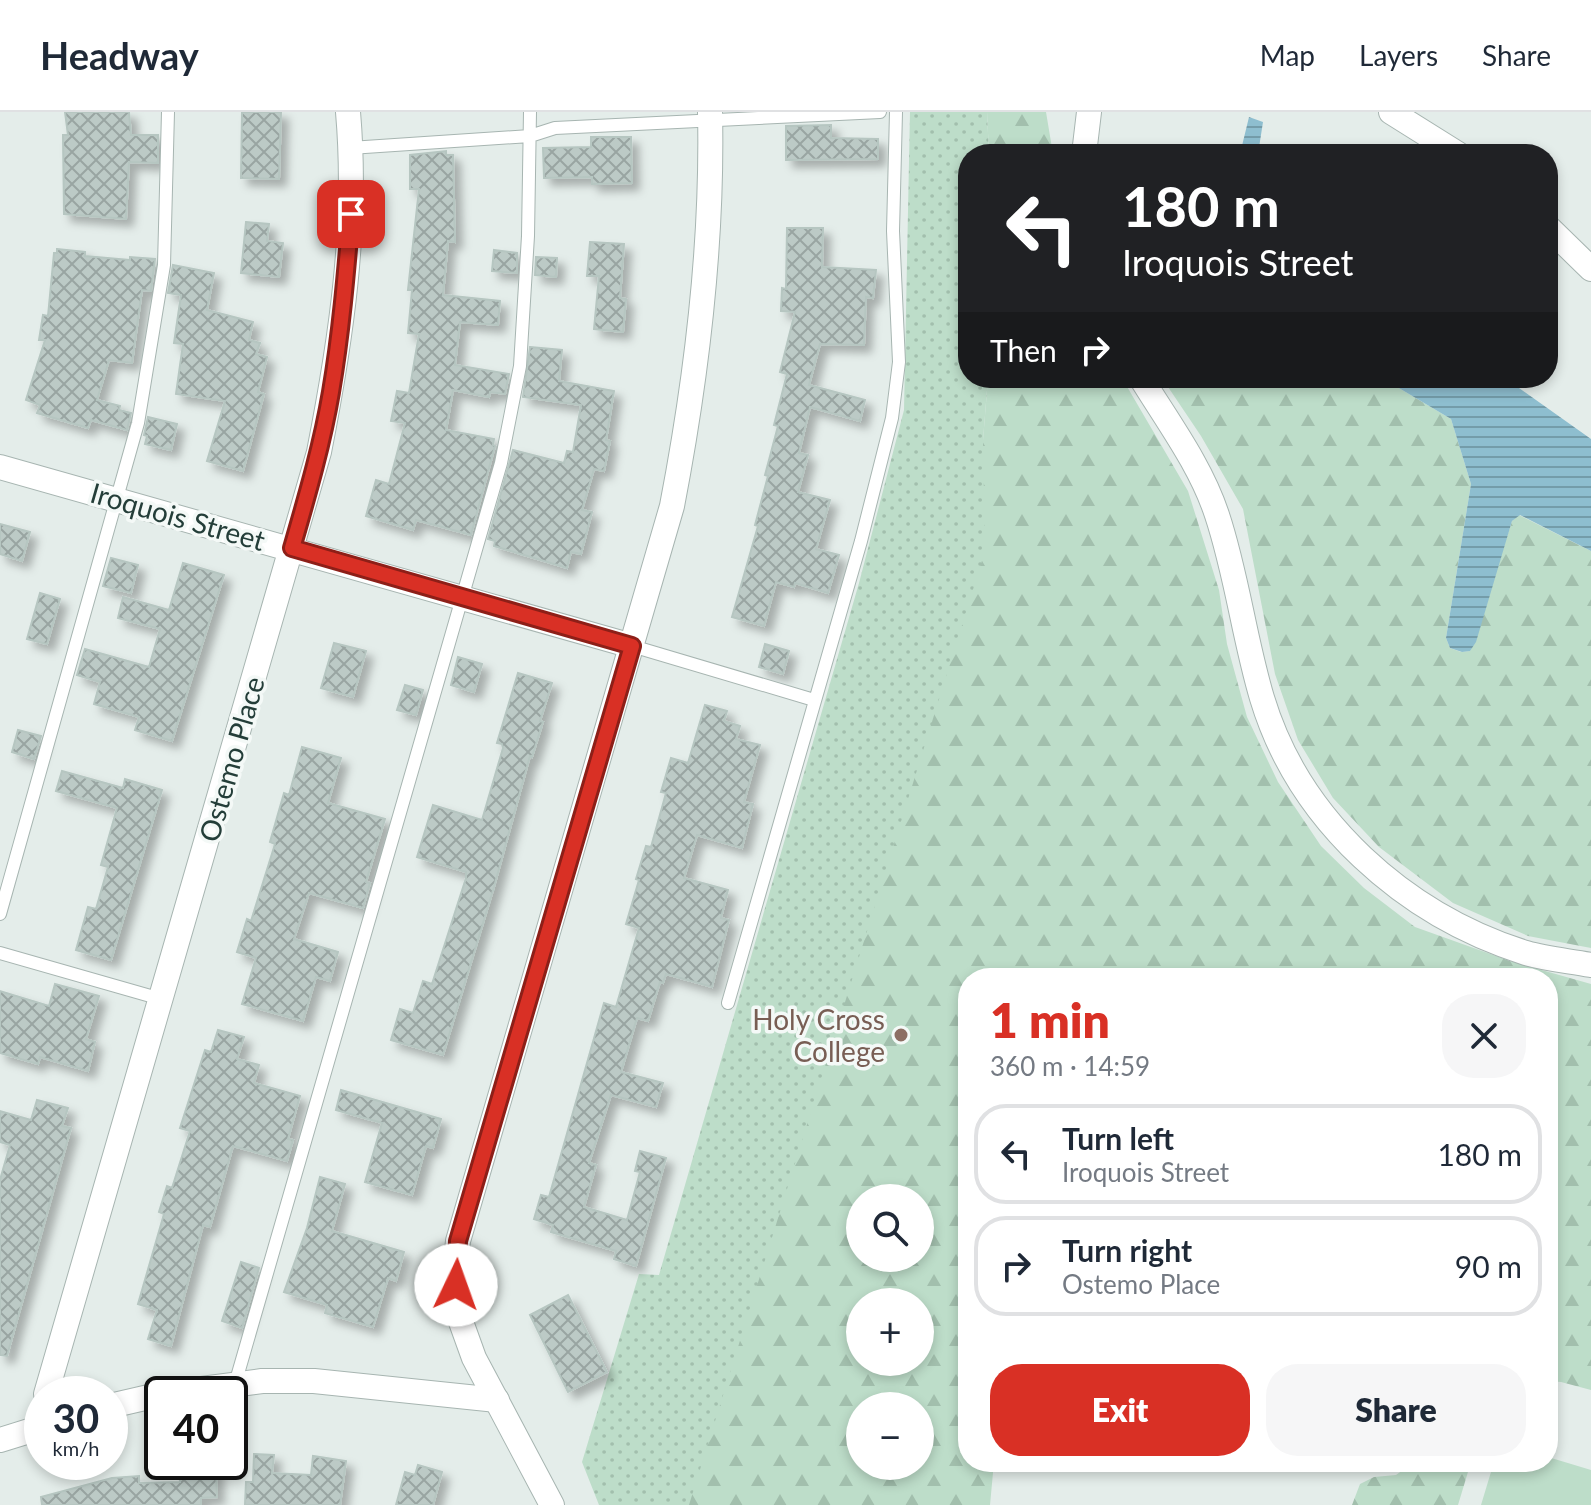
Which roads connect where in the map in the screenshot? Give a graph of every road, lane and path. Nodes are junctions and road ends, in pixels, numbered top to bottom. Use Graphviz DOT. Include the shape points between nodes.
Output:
graph roads {
  1 [pos="168,112"];
  2 [pos="348,112"];
  3 [pos="530,112"];
  4 [pos="880,112"];
  5 [pos="896,112"];
  6 [pos="1089,112"];
  7 [pos="1391,112"];
  8 [pos="710,116"];
  9 [pos="530,136"];
  10 [pos="1085,144"];
  11 [pos="1442,144"];
  12 [pos="350,148"];
  13 [pos="1558,237"];
  14 [pos="1591,269"];
  15 [pos="1147,388"];
  16 [pos="0,467"];
  17 [pos="118,499"];
  18 [pos="292,548"];
  19 [pos="462,598"];
  20 [pos="632,646"];
  21 [pos="814,700"];
  22 [pos="0,914"];
  23 [pos="0,953"];
  24 [pos="1591,965"];
  25 [pos="161,999"];
  26 [pos="728,1003"];
  27 [pos="51,1376"];
  28 [pos="237,1376"];
  29 [pos="248,1384"];
  30 [pos="497,1400"];
  31 [pos="24,1432"];
  32 [pos="0,1440"];
  33 [pos="552,1505"];
  1 -- 17 [label="lane" via="164,265 138,423"];
  2 -- 12 [label="street, Ostemo Place"];
  3 -- 9 [label="lane"];
  4 -- 8 [label="lane"];
  5 -- 21 [label="lane" via="893,231 899,362 892,418"];
  6 -- 10 [label="street"];
  7 -- 11 [label="street"];
  8 -- 9 [label="lane" via="555,128"];
  8 -- 20 [label="street" via="708,251 688,422 672,506"];
  9 -- 12 [label="lane"];
  9 -- 19 [label="lane" via="520,366 501,463"];
  12 -- 18 [label="street, Ostemo Place" via="351,214 335,363 319,452"];
  13 -- 14 [label="street"];
  15 -- 24 [label="street" via="1187,451 1217,514 1272,728 1323,814 1388,880 1454,924 1528,954"];
  16 -- 17 [label="street, Iroquois Street"];
  17 -- 18 [label="street, Iroquois Street"];
  17 -- 22 [label="lane"];
  18 -- 19 [label="street, Iroquois Street"];
  18 -- 25 [label="street, Ostemo Place"];
  19 -- 20 [label="street, Iroquois Street"];
  19 -- 28 [label="lane"];
  20 -- 21 [label="lane"];
  20 -- 30 [label="street" via="458,1241 456,1308"];
  21 -- 26 [label="lane"];
  23 -- 25 [label="lane"];
  25 -- 27 [label="street, Ostemo Place"];
  29 -- 30 [label="street" via="314,1381"];
  30 -- 33 [label="street"];
  31 -- 32 [label="street"];
}
